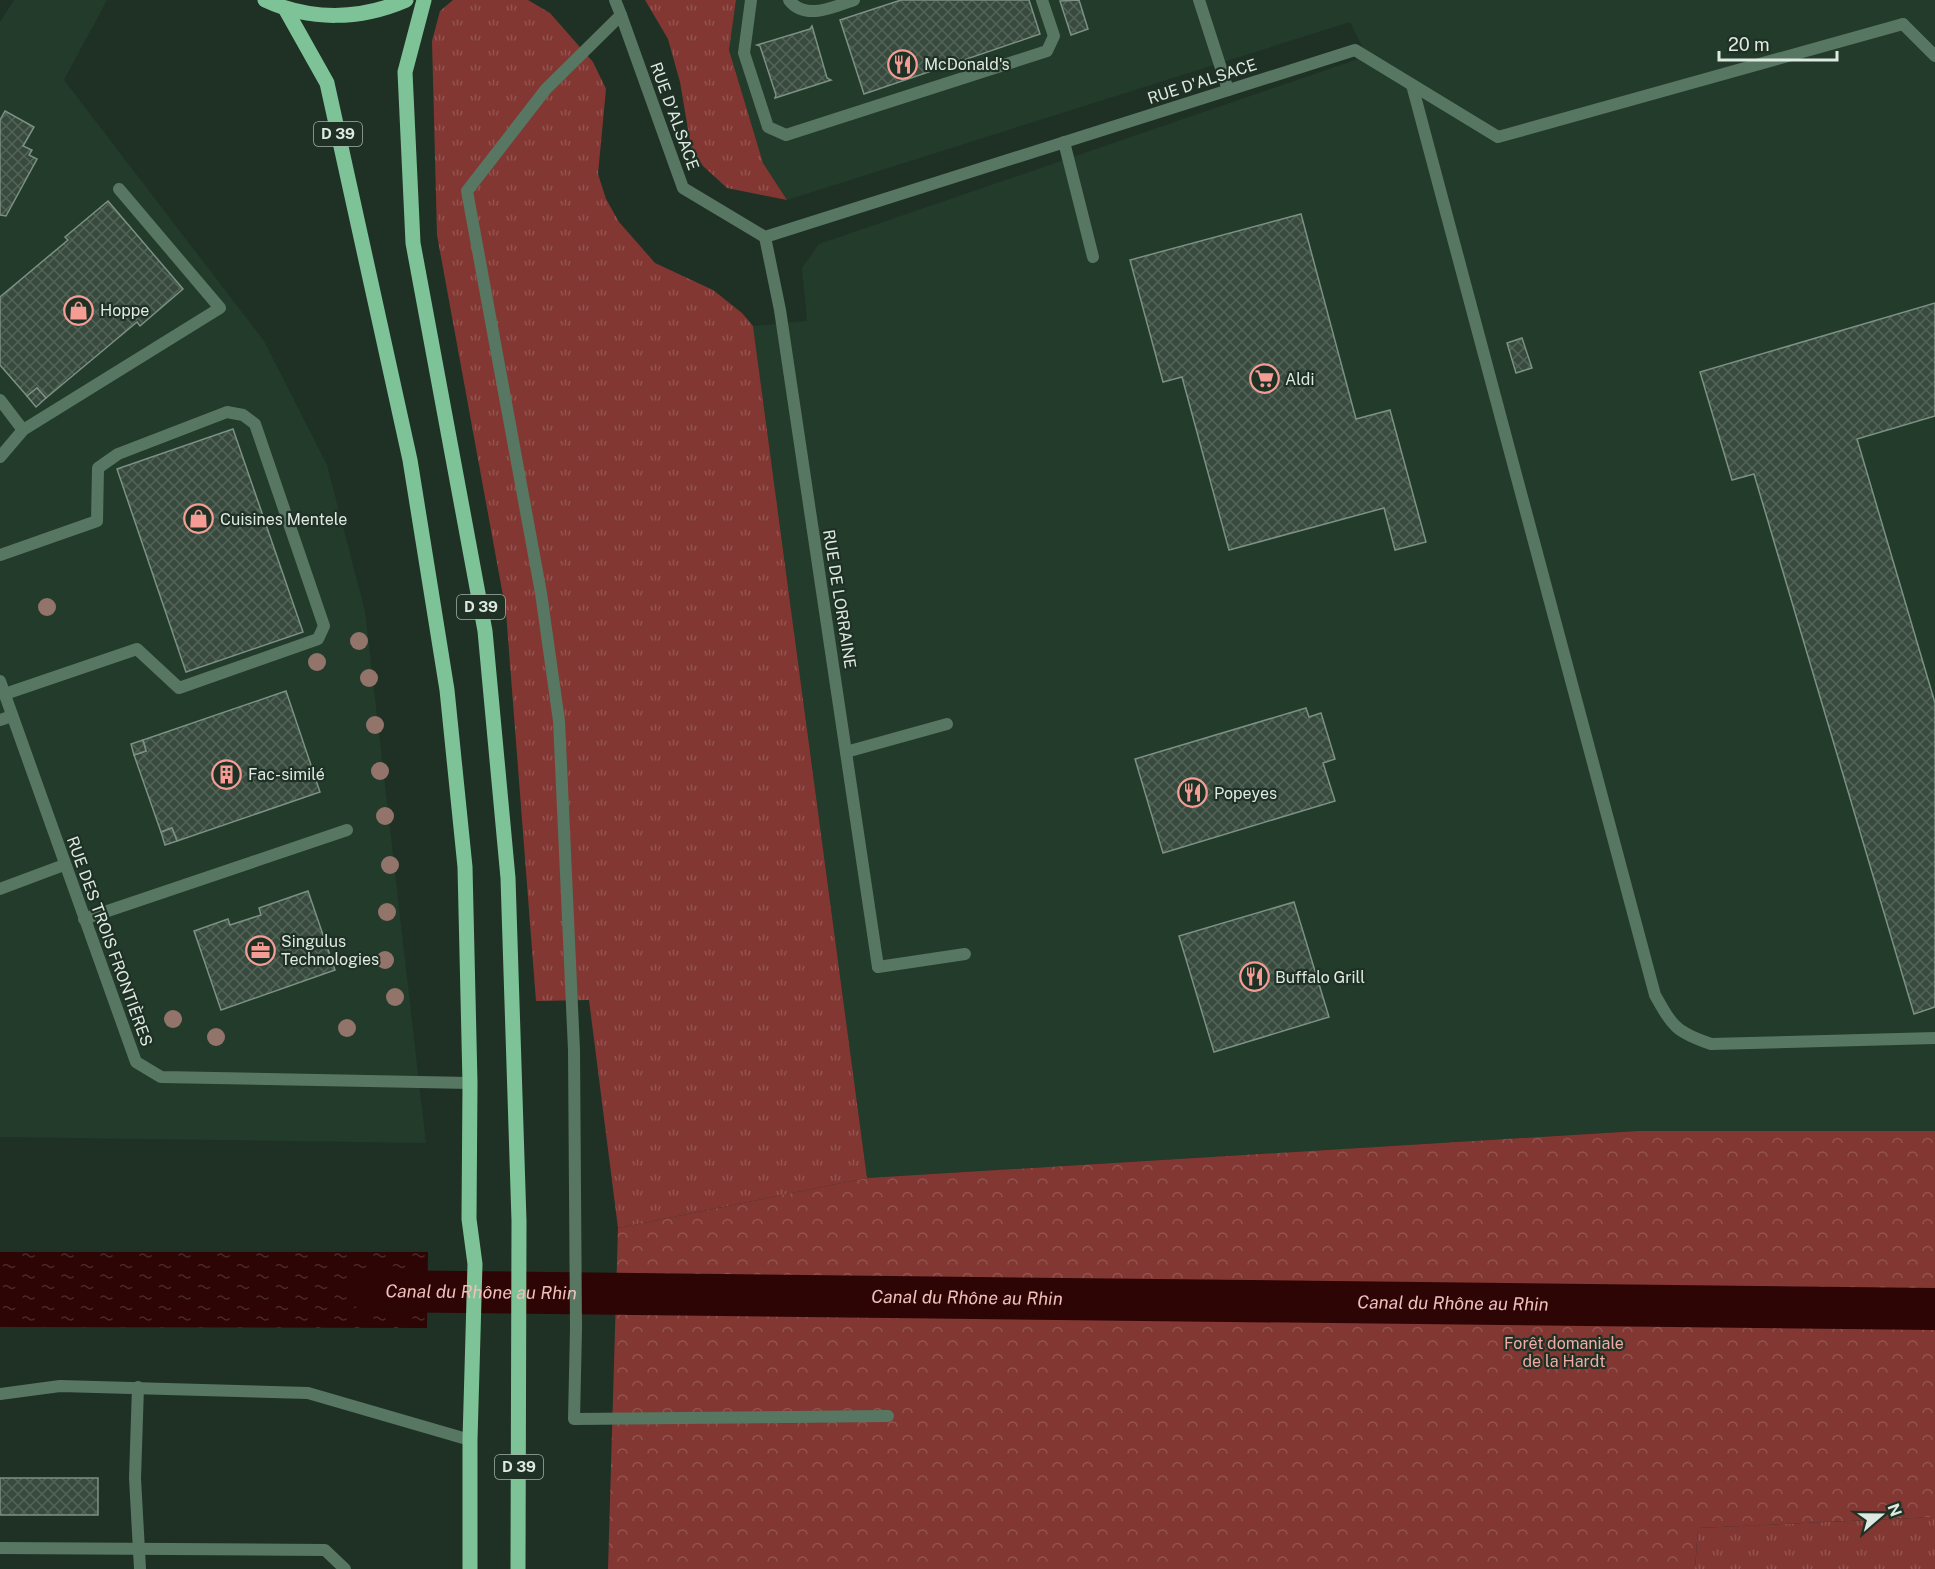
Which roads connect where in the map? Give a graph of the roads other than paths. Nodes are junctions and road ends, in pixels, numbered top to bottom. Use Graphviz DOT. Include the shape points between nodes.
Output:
graph roads {
  1 [pos="265,0"];
  2 [pos="406,0"];
  3 [pos="424,0"];
  4 [pos="615,0"];
  5 [pos="751,0"];
  6 [pos="789,0"];
  7 [pos="854,0"];
  8 [pos="1042,0"];
  9 [pos="1199,0"];
  10 [pos="286,10"];
  11 [pos="621,15"];
  12 [pos="1935,56"];
  13 [pos="1412,85"];
  14 [pos="1228,90"];
  15 [pos="1064,142"];
  16 [pos="119,189"];
  17 [pos="765,237"];
  18 [pos="1093,257"];
  19 [pos="0,400"];
  20 [pos="22,430"];
  21 [pos="0,457"];
  22 [pos="0,555"];
  23 [pos="0,681"];
  24 [pos="5,694"];
  25 [pos="6,718"];
  26 [pos="947,724"];
  27 [pos="846,752"];
  28 [pos="347,830"];
  29 [pos="64,866"];
  30 [pos="0,889"];
  31 [pos="84,919"];
  32 [pos="965,954"];
  33 [pos="1935,1038"];
  34 [pos="470,1083"];
  35 [pos="138,1387"];
  36 [pos="0,1394"];
  37 [pos="888,1416"];
  38 [pos="470,1440"];
  39 [pos="0,1548"];
  40 [pos="141,1549"];
  41 [pos="140,1569"];
  42 [pos="345,1569"];
  43 [pos="470,1569"];
  44 [pos="518,1569"];
  1 -- 10 [label="main road"];
  2 -- 10 [label="main road" via="382,10 334,17"];
  3 -- 44 [label="main road, D 39" via="405,72 413,243 485,631 508,878 519,1221"];
  4 -- 11 [label="street, RUE D'ALSACE"];
  5 -- 8 [label="street" via="744,53 768,127 786,135 1047,51 1054,36"];
  6 -- 7 [label="street" via="817,13"];
  9 -- 14 [label="street"];
  10 -- 34 [label="main road, D 39" via="327,83 410,460 447,690 465,867"];
  11 -- 17 [label="street, RUE D'ALSACE" via="683,188"];
  11 -- 37 [label="street" via="546,89 467,191 541,593 558,722 574,1050 574,1419"];
  12 -- 13 [label="street, RUE D'ALSACE" via="1903,24 1498,136"];
  13 -- 14 [label="street, RUE D'ALSACE" via="1355,50"];
  13 -- 33 [label="street" via="1655,995 1670,1022 1684,1034 1711,1044"];
  14 -- 15 [label="street, RUE D'ALSACE"];
  15 -- 17 [label="street, RUE D'ALSACE"];
  15 -- 18 [label="street"];
  16 -- 20 [label="street" via="220,308"];
  17 -- 27 [label="street, RUE DE LORRAINE" via="780,310"];
  19 -- 20 [label="street"];
  20 -- 21 [label="street"];
  22 -- 24 [label="street" via="97,521 98,468 118,454 226,412 243,415 255,424 324,626 318,639 179,688 137,649"];
  23 -- 24 [label="street, RUE DES TROIS FRONTIÈRES"];
  24 -- 25 [label="street, RUE DES TROIS FRONTIÈRES"];
  25 -- 29 [label="street, RUE DES TROIS FRONTIÈRES"];
  26 -- 27 [label="street"];
  27 -- 32 [label="street, RUE DE LORRAINE" via="878,967"];
  28 -- 31 [label="street"];
  29 -- 30 [label="street"];
  29 -- 31 [label="street, RUE DES TROIS FRONTIÈRES"];
  31 -- 34 [label="street, RUE DES TROIS FRONTIÈRES" via="136,1062 161,1077"];
  34 -- 38 [label="main road, D 39" via="469,1219 475,1264"];
  35 -- 36 [label="street" via="60,1386"];
  35 -- 38 [label="street" via="308,1393"];
  35 -- 40 [label="street" via="135,1478"];
  38 -- 43 [label="main road, D 39"];
  39 -- 40 [label="street"];
  40 -- 41 [label="street"];
  40 -- 42 [label="street" via="325,1550"];
}
